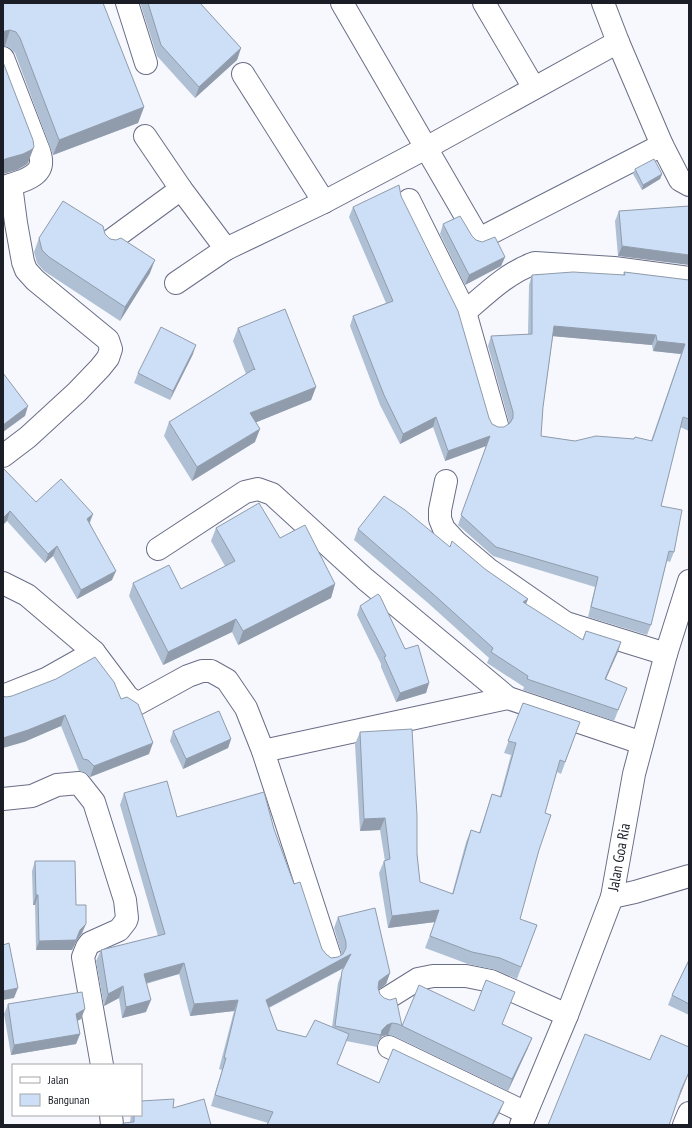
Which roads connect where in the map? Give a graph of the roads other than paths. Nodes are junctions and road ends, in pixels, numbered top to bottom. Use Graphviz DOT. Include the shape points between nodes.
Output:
graph roads {
  1 [pos="127,3"];
  2 [pos="342,3"];
  3 [pos="484,3"];
  4 [pos="603,3"];
  5 [pos="618,42"];
  6 [pos="3,58"];
  7 [pos="146,63"];
  8 [pos="243,74"];
  9 [pos="534,88"];
  10 [pos="145,136"];
  11 [pos="662,145"];
  12 [pos="426,148"];
  13 [pos="689,185"];
  14 [pos="7,186"];
  15 [pos="181,189"];
  16 [pos="409,200"];
  17 [pos="324,202"];
  18 [pos="110,241"];
  19 [pos="226,249"];
  20 [pos="689,278"];
  21 [pos="176,283"];
  22 [pos="465,312"];
  23 [pos="497,425"];
  24 [pos="3,456"];
  25 [pos="446,481"];
  26 [pos="158,549"];
  27 [pos="689,581"];
  28 [pos="3,583"];
  29 [pos="94,652"];
  30 [pos="666,654"];
  31 [pos="3,696"];
  32 [pos="508,698"];
  33 [pos="642,743"];
  34 [pos="263,752"];
  35 [pos="3,799"];
  36 [pos="689,876"];
  37 [pos="612,896"];
  38 [pos="330,957"];
  39 [pos="386,999"];
  40 [pos="567,1015"];
  41 [pos="389,1047"];
  42 [pos="102,1064"];
  43 [pos="689,1113"];
  44 [pos="523,1119"];
  45 [pos="684,1125"];
  1 -- 7 [label="street"];
  2 -- 12 [label="street"];
  3 -- 9 [label="street"];
  4 -- 5 [label="street"];
  5 -- 9 [label="street"];
  5 -- 11 [label="street"];
  6 -- 14 [label="street" via="42,161 39,171 32,176"];
  8 -- 17 [label="street"];
  9 -- 12 [label="street"];
  10 -- 15 [label="street"];
  11 -- 12 [label="street" via="479,239"];
  11 -- 13 [label="street" via="680,180"];
  12 -- 17 [label="street"];
  14 -- 24 [label="street" via="26,270 108,340 111,350 108,358 77,392"];
  15 -- 18 [label="street"];
  15 -- 19 [label="street"];
  16 -- 22 [label="street"];
  17 -- 19 [label="street"];
  19 -- 21 [label="street"];
  20 -- 22 [label="street" via="614,268 535,263 523,267 501,282"];
  22 -- 23 [label="street"];
  25 -- 30 [label="street" via="440,510 444,529 488,569 566,624"];
  26 -- 32 [label="street" via="245,492 258,489 272,494 365,579"];
  27 -- 30 [label="street, Jalan Goa Ria"];
  28 -- 29 [label="street" via="27,595"];
  29 -- 31 [label="street" via="46,679"];
  29 -- 34 [label="street" via="127,696 137,704 202,671 211,671 227,680 246,708"];
  30 -- 33 [label="street, Jalan Goa Ria"];
  32 -- 33 [label="street"];
  32 -- 34 [label="street"];
  33 -- 37 [label="street, Jalan Goa Ria"];
  34 -- 38 [label="street"];
  35 -- 42 [label="street" via="32,796 57,785 79,783 94,802 125,900 127,918 119,930 90,943 83,957"];
  36 -- 37 [label="street"];
  37 -- 40 [label="street, Jalan Goa Ria"];
  39 -- 40 [label="street" via="418,979 433,976 466,976 492,981"];
  40 -- 44 [label="street, Jalan Goa Ria"];
  41 -- 44 [label="street"];
  43 -- 45 [label="street"];
}
